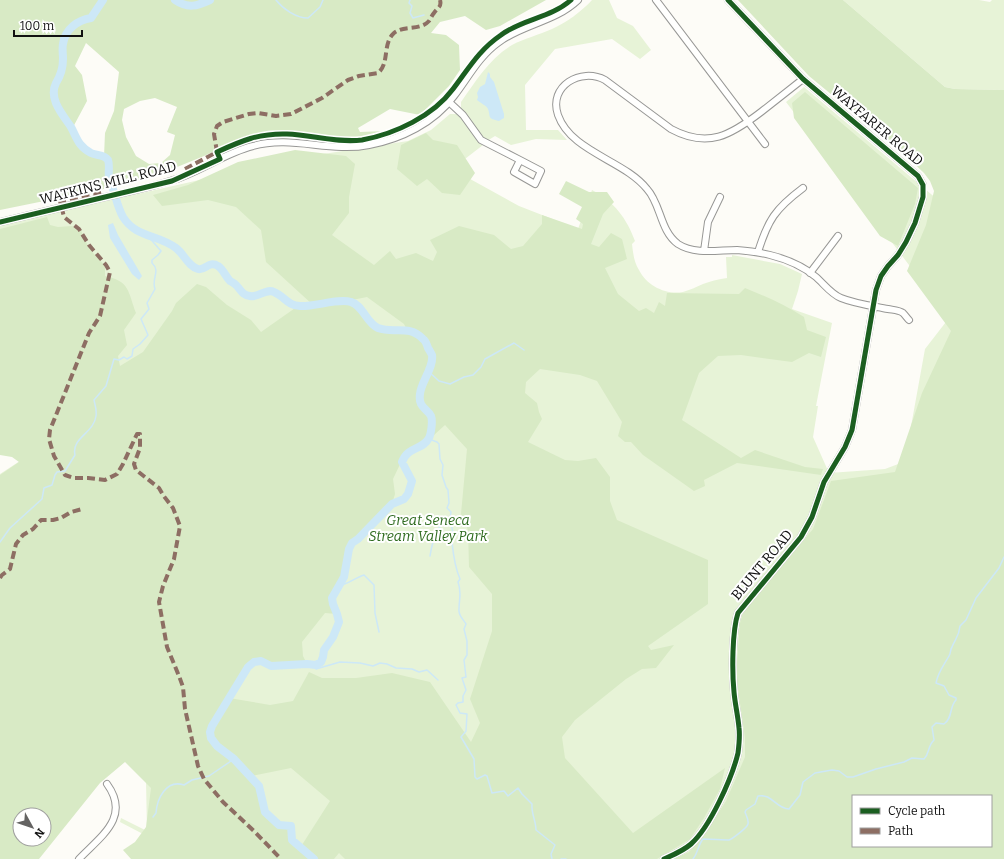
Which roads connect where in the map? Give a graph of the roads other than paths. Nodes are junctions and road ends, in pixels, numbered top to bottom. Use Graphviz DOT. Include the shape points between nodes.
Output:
graph roads {
  1 [pos="578,0"];
  2 [pos="656,0"];
  3 [pos="728,0"];
  4 [pos="803,80"];
  5 [pos="449,102"];
  6 [pos="748,122"];
  7 [pos="765,144"];
  8 [pos="520,160"];
  9 [pos="803,188"];
  10 [pos="720,198"];
  11 [pos="0,222"];
  12 [pos="838,236"];
  13 [pos="704,251"];
  14 [pos="758,252"];
  15 [pos="810,273"];
  16 [pos="873,306"];
  17 [pos="909,320"];
  18 [pos="855,412"];
  19 [pos="107,784"];
  20 [pos="79,859"];
  21 [pos="664,859"];
  1 -- 5 [label="street, WATKINS MILL ROAD" via="558,15 498,42 480,60"];
  2 -- 6 [label="street"];
  3 -- 4 [label="street, WAYFARER ROAD"];
  4 -- 6 [label="street"];
  4 -- 16 [label="street, WAYFARER ROAD" via="918,176 923,185 923,197 915,223 898,255 881,276"];
  5 -- 8 [label="street" via="464,115 481,140"];
  5 -- 11 [label="street, WATKINS MILL ROAD" via="426,123 381,142 349,148 267,142 238,151 184,176 156,185"];
  6 -- 7 [label="street"];
  6 -- 13 [label="street" via="718,138 695,139 671,129 605,80 592,75 571,80 558,96 558,116 575,139 642,182 654,198 666,229 678,243 692,250"];
  9 -- 14 [label="street" via="788,199 773,216"];
  10 -- 13 [label="street" via="708,222"];
  12 -- 15 [label="street"];
  13 -- 14 [label="street"];
  14 -- 15 [label="street" via="787,260"];
  15 -- 16 [label="street" via="839,297"];
  16 -- 17 [label="street" via="902,312"];
  16 -- 18 [label="street, WAYFARER ROAD"];
  18 -- 21 [label="street, BLUNT ROAD" via="848,441 824,482 807,526 792,549 738,613 733,673 739,727 736,760 719,801 699,836 684,849"];
  19 -- 20 [label="street" via="113,792 116,804 115,818 111,826"];
}
